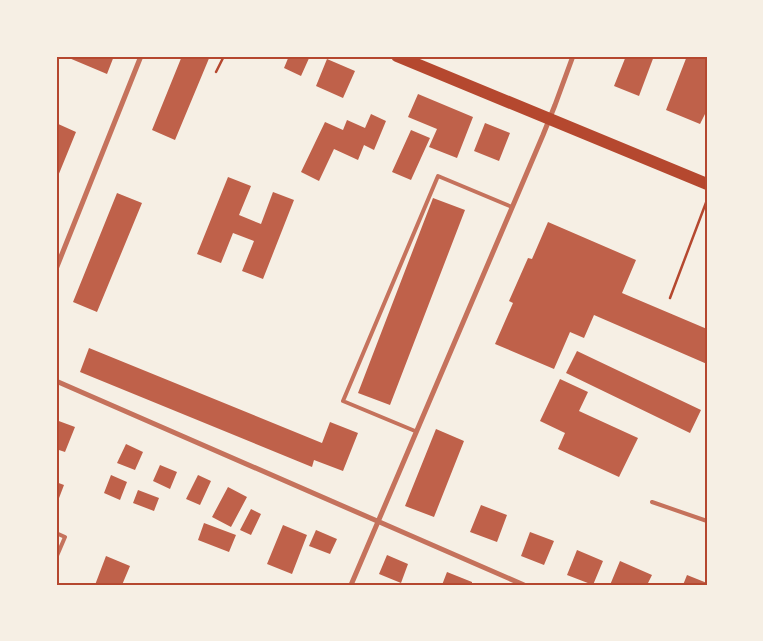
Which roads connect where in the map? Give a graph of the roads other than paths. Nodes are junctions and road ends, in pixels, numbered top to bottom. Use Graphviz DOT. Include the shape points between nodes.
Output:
graph roads {
  1 [pos="141,56"];
  2 [pos="397,56"];
  3 [pos="573,56"];
  4 [pos="549,119"];
  5 [pos="707,184"];
  6 [pos="512,207"];
  7 [pos="56,269"];
  8 [pos="56,381"];
  9 [pos="415,431"];
  10 [pos="652,502"];
  11 [pos="378,521"];
  12 [pos="707,521"];
  13 [pos="56,533"];
  14 [pos="56,558"];
  15 [pos="351,585"];
  16 [pos="524,585"];
  1 -- 7 [label="street"];
  2 -- 4 [label="main road"];
  3 -- 4 [label="street"];
  4 -- 5 [label="main road"];
  4 -- 6 [label="street"];
  6 -- 9 [label="street"];
  6 -- 9 [label="lane" via="438,176 344,401"];
  8 -- 11 [label="street"];
  9 -- 11 [label="street"];
  10 -- 12 [label="lane"];
  11 -- 15 [label="street"];
  11 -- 16 [label="street"];
  13 -- 14 [label="lane" via="65,537"];
}
